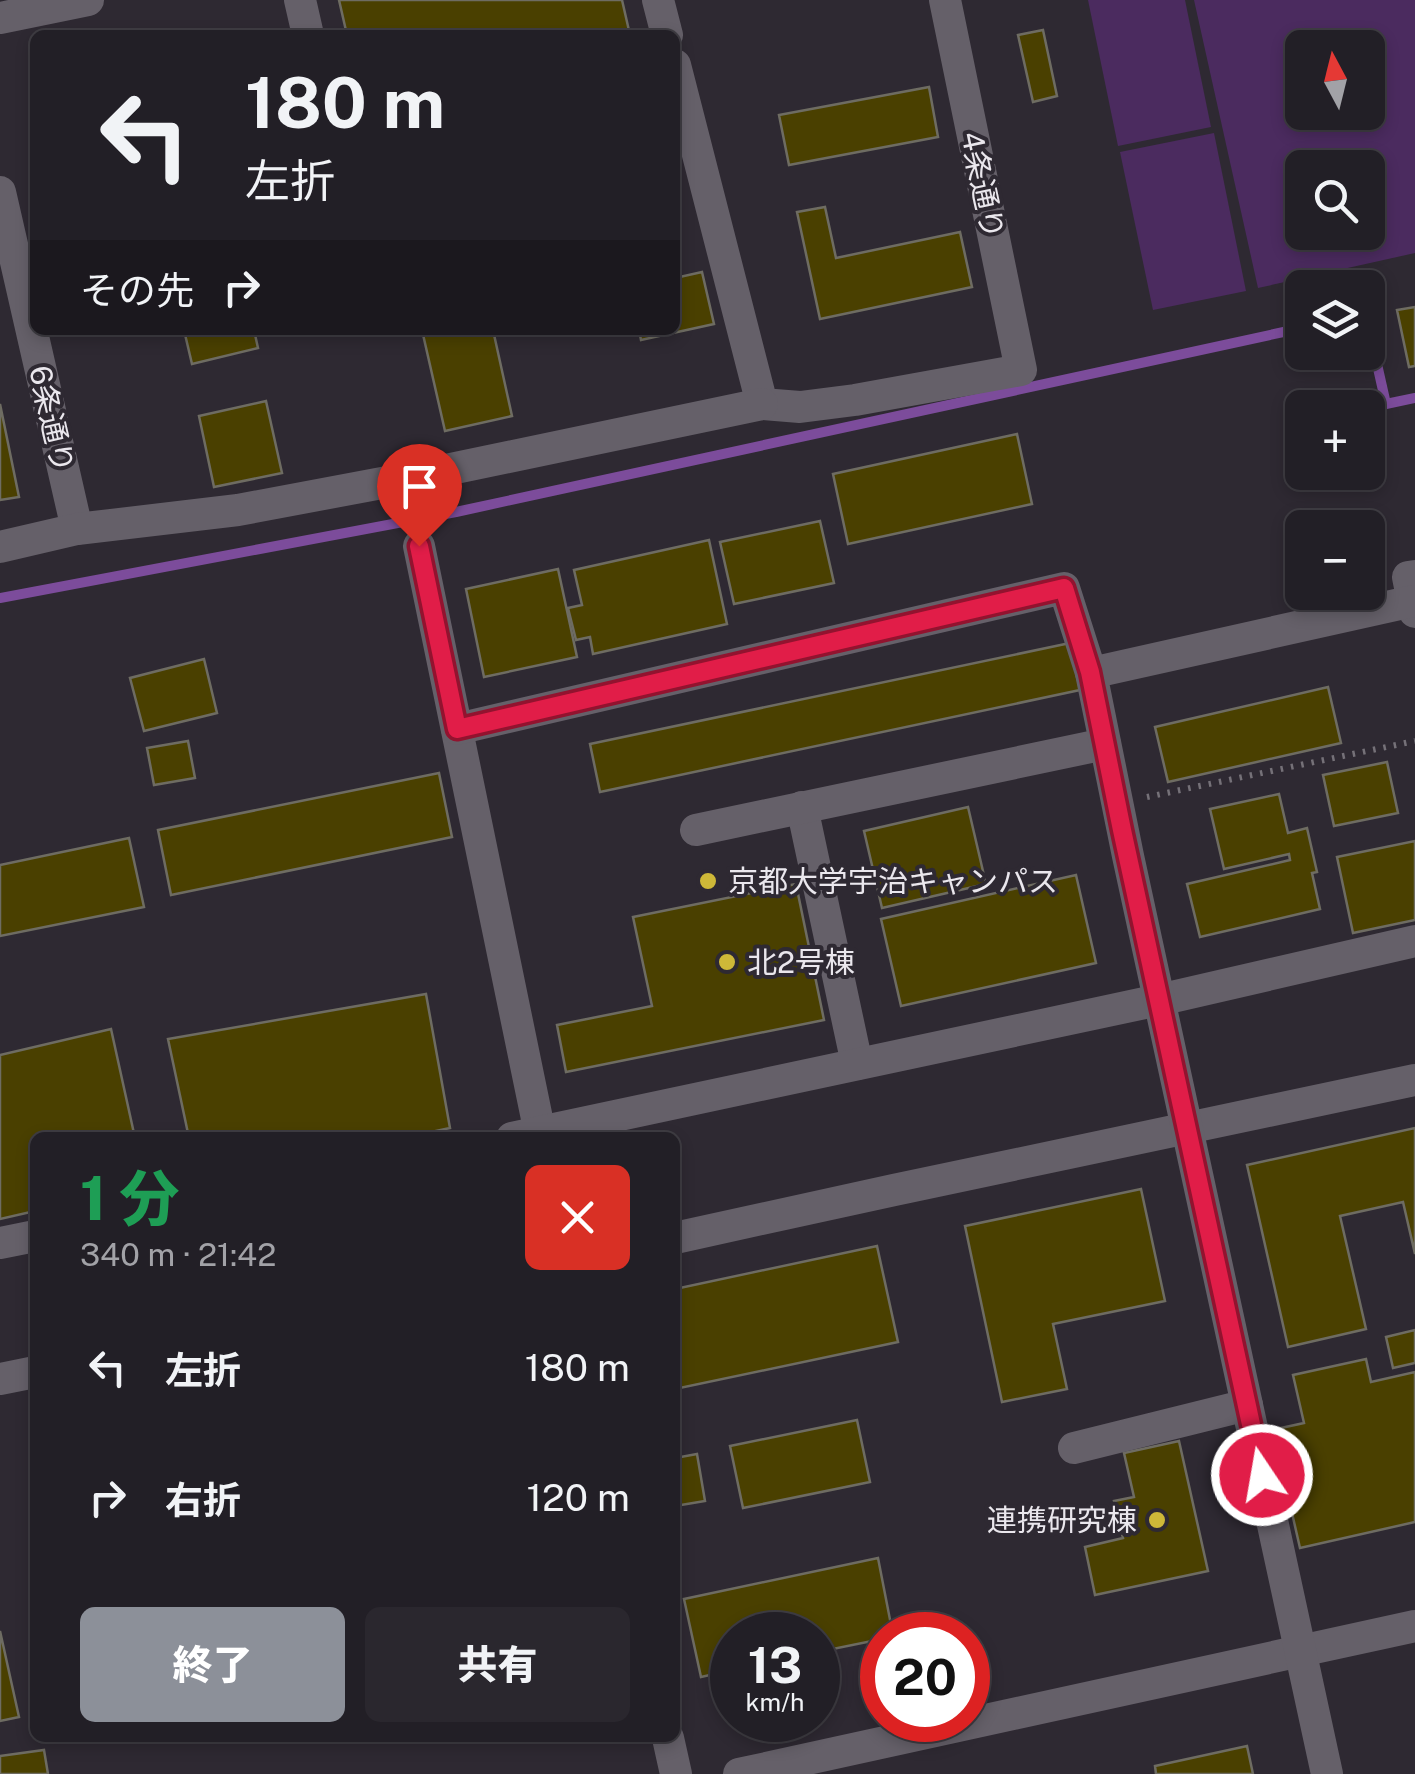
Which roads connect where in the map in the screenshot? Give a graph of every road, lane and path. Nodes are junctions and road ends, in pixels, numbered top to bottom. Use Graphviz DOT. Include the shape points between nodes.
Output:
graph roads {
  1 [pos="88,0"];
  2 [pos="300,0"];
  3 [pos="658,0"];
  4 [pos="946,0"];
  5 [pos="0,18"];
  6 [pos="307,30"];
  7 [pos="666,30"];
  8 [pos="680,84"];
  9 [pos="0,192"];
  10 [pos="30,323"];
  11 [pos="33,335"];
  12 [pos="762,404"];
  13 [pos="77,529"];
  14 [pos="419,546"];
  15 [pos="0,547"];
  16 [pos="1414,596"];
  17 [pos="1090,672"];
  18 [pos="457,729"];
  19 [pos="1415,741"];
  20 [pos="1105,744"];
  21 [pos="1117,804"];
  22 [pos="802,807"];
  23 [pos="696,830"];
  24 [pos="1415,942"];
  25 [pos="1160,1000"];
  26 [pos="857,1064"];
  27 [pos="1415,1080"];
  28 [pos="1187,1127"];
  29 [pos="530,1132"];
  30 [pos="549,1132"];
  31 [pos="30,1237"];
  32 [pos="680,1237"];
  33 [pos="0,1243"];
  34 [pos="30,1373"];
  35 [pos="0,1379"];
  36 [pos="1247,1406"];
  37 [pos="1074,1448"];
  38 [pos="1415,1626"];
  39 [pos="1300,1650"];
  40 [pos="669,1742"];
  41 [pos="676,1774"];
  42 [pos="739,1774"];
  43 [pos="1327,1774"];
  1 -- 5 [label="lane"];
  2 -- 6 [label="lane"];
  3 -- 7 [label="lane"];
  4 -- 12 [label="lane, 4条通り" via="1021,370 800,407"];
  8 -- 12 [label="lane"];
  9 -- 10 [label="lane, 6条通り"];
  11 -- 13 [label="lane, 6条通り"];
  12 -- 13 [label="lane" via="238,510"];
  13 -- 15 [label="lane"];
  14 -- 18 [label="lane"];
  16 -- 17 [label="lane"];
  17 -- 18 [label="lane" via="1064,588"];
  17 -- 20 [label="lane"];
  18 -- 29 [label="lane"];
  19 -- 21 [label="path"];
  20 -- 21 [label="lane"];
  20 -- 22 [label="lane"];
  21 -- 25 [label="lane"];
  22 -- 23 [label="lane"];
  22 -- 26 [label="lane"];
  24 -- 25 [label="lane"];
  25 -- 26 [label="lane"];
  25 -- 28 [label="lane"];
  26 -- 30 [label="lane"];
  27 -- 28 [label="lane"];
  28 -- 32 [label="lane"];
  28 -- 36 [label="lane"];
  31 -- 33 [label="lane"];
  34 -- 35 [label="lane"];
  36 -- 37 [label="lane"];
  36 -- 39 [label="lane"];
  38 -- 39 [label="lane"];
  39 -- 42 [label="lane"];
  39 -- 43 [label="lane"];
  40 -- 41 [label="lane"];
}
